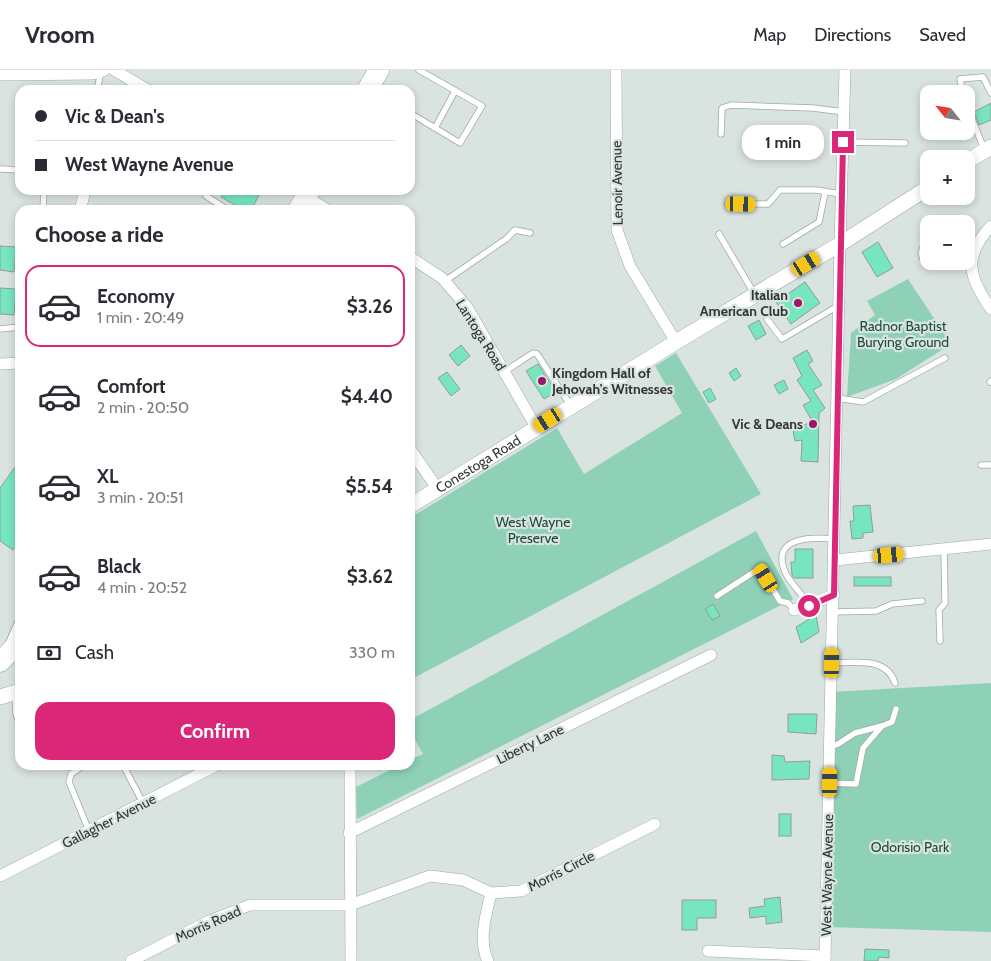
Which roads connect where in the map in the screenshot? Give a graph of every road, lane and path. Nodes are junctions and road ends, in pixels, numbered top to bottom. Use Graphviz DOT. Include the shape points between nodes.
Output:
graph roads {
  1 [pos="114,70"];
  2 [pos="379,70"];
  3 [pos="419,70"];
  4 [pos="616,70"];
  5 [pos="846,70"];
  6 [pos="103,71"];
  7 [pos="0,75"];
  8 [pos="99,85"];
  9 [pos="140,85"];
  10 [pos="372,85"];
  11 [pos="961,85"];
  12 [pos="455,91"];
  13 [pos="991,93"];
  14 [pos="844,112"];
  15 [pos="415,116"];
  16 [pos="975,123"];
  17 [pos="435,128"];
  18 [pos="721,134"];
  19 [pos="843,142"];
  20 [pos="905,143"];
  21 [pos="989,153"];
  22 [pos="975,158"];
  23 [pos="0,169"];
  24 [pos="15,170"];
  25 [pos="825,192"];
  26 [pos="920,193"];
  27 [pos="841,194"];
  28 [pos="84,195"];
  29 [pos="207,195"];
  30 [pos="304,199"];
  31 [pos="728,204"];
  32 [pos="81,205"];
  33 [pos="220,205"];
  34 [pos="317,205"];
  35 [pos="991,226"];
  36 [pos="530,233"];
  37 [pos="719,234"];
  38 [pos="784,244"];
  39 [pos="840,244"];
  40 [pos="975,245"];
  41 [pos="415,260"];
  42 [pos="971,270"];
  43 [pos="445,281"];
  44 [pos="755,295"];
  45 [pos="839,305"];
  46 [pos="991,309"];
  47 [pos="767,319"];
  48 [pos="15,328"];
  49 [pos="0,329"];
  50 [pos="676,342"];
  51 [pos="945,358"];
  52 [pos="15,363"];
  53 [pos="0,364"];
  54 [pos="504,372"];
  55 [pos="837,398"];
  56 [pos="571,406"];
  57 [pos="536,427"];
  58 [pos="415,456"];
  59 [pos="981,464"];
  60 [pos="991,465"];
  61 [pos="436,488"];
  62 [pos="415,503"];
  63 [pos="835,539"];
  64 [pos="991,544"];
  65 [pos="944,549"];
  66 [pos="834,560"];
  67 [pos="834,595"];
  68 [pos="717,596"];
  69 [pos="922,601"];
  70 [pos="809,606"];
  71 [pos="794,610"];
  72 [pos="833,612"];
  73 [pos="15,628"];
  74 [pos="940,642"];
  75 [pos="15,647"];
  76 [pos="712,655"];
  77 [pos="1,661"];
  78 [pos="832,663"];
  79 [pos="895,683"];
  80 [pos="896,709"];
  81 [pos="882,726"];
  82 [pos="830,747"];
  83 [pos="77,770"];
  84 [pos="126,770"];
  85 [pos="207,770"];
  86 [pos="350,770"];
  87 [pos="830,782"];
  88 [pos="143,803"];
  89 [pos="655,824"];
  90 [pos="89,831"];
  91 [pos="349,833"];
  92 [pos="0,876"];
  93 [pos="491,893"];
  94 [pos="350,905"];
  95 [pos="708,951"];
  96 [pos="825,958"];
  97 [pos="131,961"];
  98 [pos="351,961"];
  99 [pos="488,961"];
  1 -- 9 [label="street"];
  2 -- 10 [label="highway"];
  3 -- 12 [label="lane"];
  4 -- 50 [label="street, Lenoir Avenue" via="617,230 630,266"];
  5 -- 14 [label="street, West Wayne Avenue"];
  6 -- 7 [label="street"];
  6 -- 8 [label="lane"];
  11 -- 13 [label="lane" via="960,79 983,77"];
  12 -- 17 [label="lane"];
  12 -- 17 [label="lane" via="482,106 460,143"];
  14 -- 18 [label="lane" via="731,105 722,108"];
  14 -- 19 [label="street, West Wayne Avenue"];
  15 -- 17 [label="lane"];
  16 -- 21 [label="lane"];
  19 -- 20 [label="lane"];
  19 -- 27 [label="street, West Wayne Avenue"];
  21 -- 22 [label="main road"];
  23 -- 24 [label="lane"];
  25 -- 27 [label="lane"];
  25 -- 31 [label="lane" via="780,190 768,204"];
  25 -- 38 [label="lane" via="819,222"];
  26 -- 39 [label="main road, Conestoga Road"];
  27 -- 39 [label="street, West Wayne Avenue"];
  28 -- 32 [label="street"];
  29 -- 33 [label="lane"];
  30 -- 34 [label="street"];
  35 -- 40 [label="street"];
  36 -- 43 [label="lane" via="515,230"];
  37 -- 44 [label="lane"];
  39 -- 44 [label="main road, Conestoga Road"];
  39 -- 45 [label="street, West Wayne Avenue"];
  41 -- 43 [label="street, Lantoga Road"];
  42 -- 46 [label="street"];
  43 -- 54 [label="street, Lantoga Road" via="467,307"];
  44 -- 50 [label="main road, Conestoga Road"];
  45 -- 47 [label="lane" via="782,338"];
  45 -- 55 [label="street, West Wayne Avenue"];
  48 -- 49 [label="lane"];
  50 -- 56 [label="main road, Conestoga Road"];
  51 -- 55 [label="lane" via="863,402"];
  52 -- 53 [label="street"];
  54 -- 56 [label="lane" via="537,354"];
  54 -- 57 [label="street, Lantoga Road"];
  55 -- 63 [label="street, West Wayne Avenue"];
  56 -- 57 [label="main road, Conestoga Road"];
  57 -- 61 [label="main road, Conestoga Road"];
  58 -- 61 [label="street"];
  59 -- 60 [label="lane"];
  61 -- 62 [label="main road, Conestoga Road"];
  63 -- 66 [label="street, West Wayne Avenue"];
  63 -- 70 [label="lane" via="804,538 790,544 784,554 786,574"];
  64 -- 65 [label="street"];
  65 -- 66 [label="street"];
  65 -- 74 [label="lane" via="945,603 939,610"];
  66 -- 67 [label="street, West Wayne Avenue"];
  67 -- 70 [label="street"];
  67 -- 72 [label="street, West Wayne Avenue"];
  68 -- 71 [label="lane" via="760,568 780,601 788,603"];
  69 -- 72 [label="lane" via="892,604 876,611"];
  70 -- 71 [label="street"];
  72 -- 78 [label="street, West Wayne Avenue"];
  73 -- 77 [label="lane"];
  75 -- 77 [label="highway"];
  76 -- 91 [label="street, Liberty Lane"];
  78 -- 79 [label="lane" via="881,665 890,671"];
  78 -- 82 [label="street, West Wayne Avenue"];
  80 -- 81 [label="lane" via="892,722"];
  81 -- 82 [label="lane" via="855,733"];
  81 -- 87 [label="lane" via="863,748 856,784"];
  82 -- 87 [label="street, West Wayne Avenue"];
  83 -- 90 [label="lane" via="71,774 69,782"];
  84 -- 88 [label="lane"];
  85 -- 88 [label="street, Gallagher Avenue"];
  86 -- 91 [label="street"];
  87 -- 96 [label="street, West Wayne Avenue"];
  88 -- 90 [label="street, Gallagher Avenue"];
  89 -- 93 [label="street, Morris Circle" via="521,891"];
  90 -- 92 [label="street, Gallagher Avenue"];
  91 -- 94 [label="street"];
  93 -- 94 [label="street, Morris Circle" via="463,880 430,876"];
  93 -- 99 [label="street" via="484,924 484,953"];
  94 -- 97 [label="street, Morris Road" via="250,905 209,921"];
  94 -- 98 [label="street"];
  95 -- 96 [label="street"];
}
